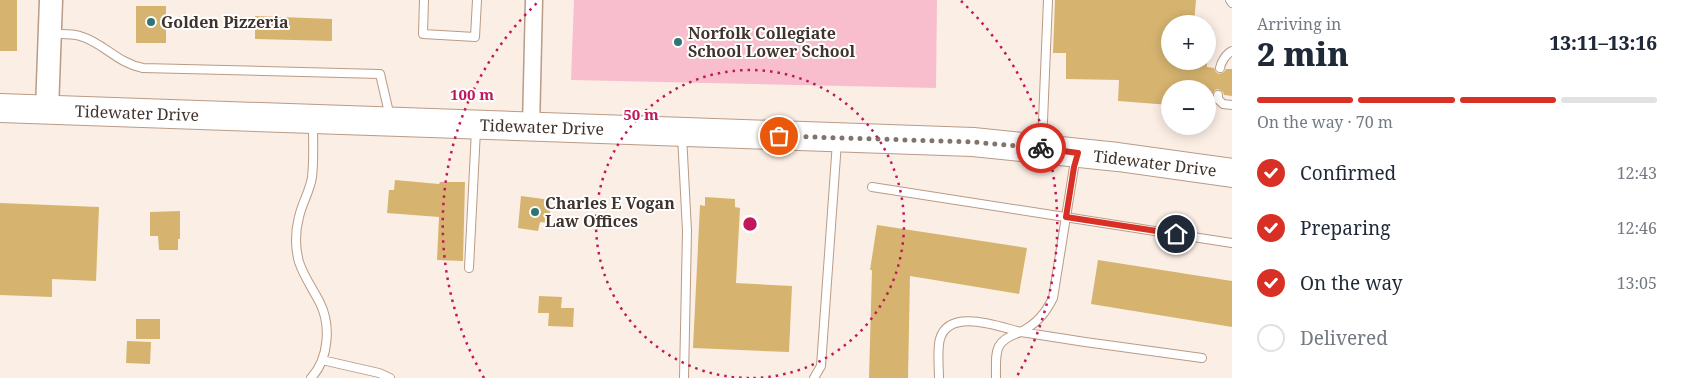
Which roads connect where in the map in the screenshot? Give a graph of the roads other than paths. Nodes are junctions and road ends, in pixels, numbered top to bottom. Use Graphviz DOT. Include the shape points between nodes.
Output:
graph roads {
  1 [pos="51,0"];
  2 [pos="424,0"];
  3 [pos="477,0"];
  4 [pos="534,0"];
  5 [pos="1048,0"];
  6 [pos="50,34"];
  7 [pos="1232,51"];
  8 [pos="1220,68"];
  9 [pos="1218,94"];
  10 [pos="1232,105"];
  11 [pos="0,108"];
  12 [pos="47,110"];
  13 [pos="313,119"];
  14 [pos="392,122"];
  15 [pos="476,125"];
  16 [pos="531,127"];
  17 [pos="682,132"];
  18 [pos="837,137"];
  19 [pos="1041,148"];
  20 [pos="1078,153"];
  21 [pos="1232,173"];
  22 [pos="872,187"];
  23 [pos="1066,217"];
  24 [pos="1232,243"];
  25 [pos="469,268"];
  26 [pos="1021,332"];
  27 [pos="1202,358"];
  28 [pos="322,360"];
  29 [pos="311,378"];
  30 [pos="390,378"];
  31 [pos="684,378"];
  32 [pos="814,378"];
  33 [pos="939,378"];
  34 [pos="996,378"];
  1 -- 6 [label="street"];
  2 -- 3 [label="lane" via="423,34 475,37"];
  4 -- 16 [label="street"];
  5 -- 19 [label="lane"];
  6 -- 12 [label="street"];
  6 -- 14 [label="lane" via="78,35 99,44 120,61 143,68 380,74"];
  7 -- 8 [label="lane"];
  9 -- 10 [label="lane" via="1223,104"];
  11 -- 12 [label="highway, Tidewater Drive"];
  12 -- 13 [label="highway, Tidewater Drive"];
  13 -- 14 [label="highway, Tidewater Drive"];
  13 -- 28 [label="lane" via="312,178 295,240 299,262 326,324"];
  14 -- 15 [label="highway, Tidewater Drive"];
  15 -- 16 [label="highway, Tidewater Drive"];
  15 -- 25 [label="lane"];
  16 -- 17 [label="highway, Tidewater Drive"];
  17 -- 18 [label="highway, Tidewater Drive"];
  17 -- 31 [label="lane" via="686,231"];
  18 -- 19 [label="highway, Tidewater Drive"];
  18 -- 32 [label="lane" via="821,366"];
  19 -- 20 [label="highway, Tidewater Drive"];
  20 -- 21 [label="highway, Tidewater Drive"];
  20 -- 23 [label="lane"];
  22 -- 23 [label="lane"];
  23 -- 24 [label="lane"];
  23 -- 26 [label="lane" via="1053,298 1035,324"];
  26 -- 27 [label="lane"];
  26 -- 33 [label="lane" via="973,321 957,322 940,338"];
  26 -- 34 [label="lane" via="1007,336 1000,344 996,352"];
  28 -- 29 [label="lane"];
  28 -- 30 [label="lane"];
}
